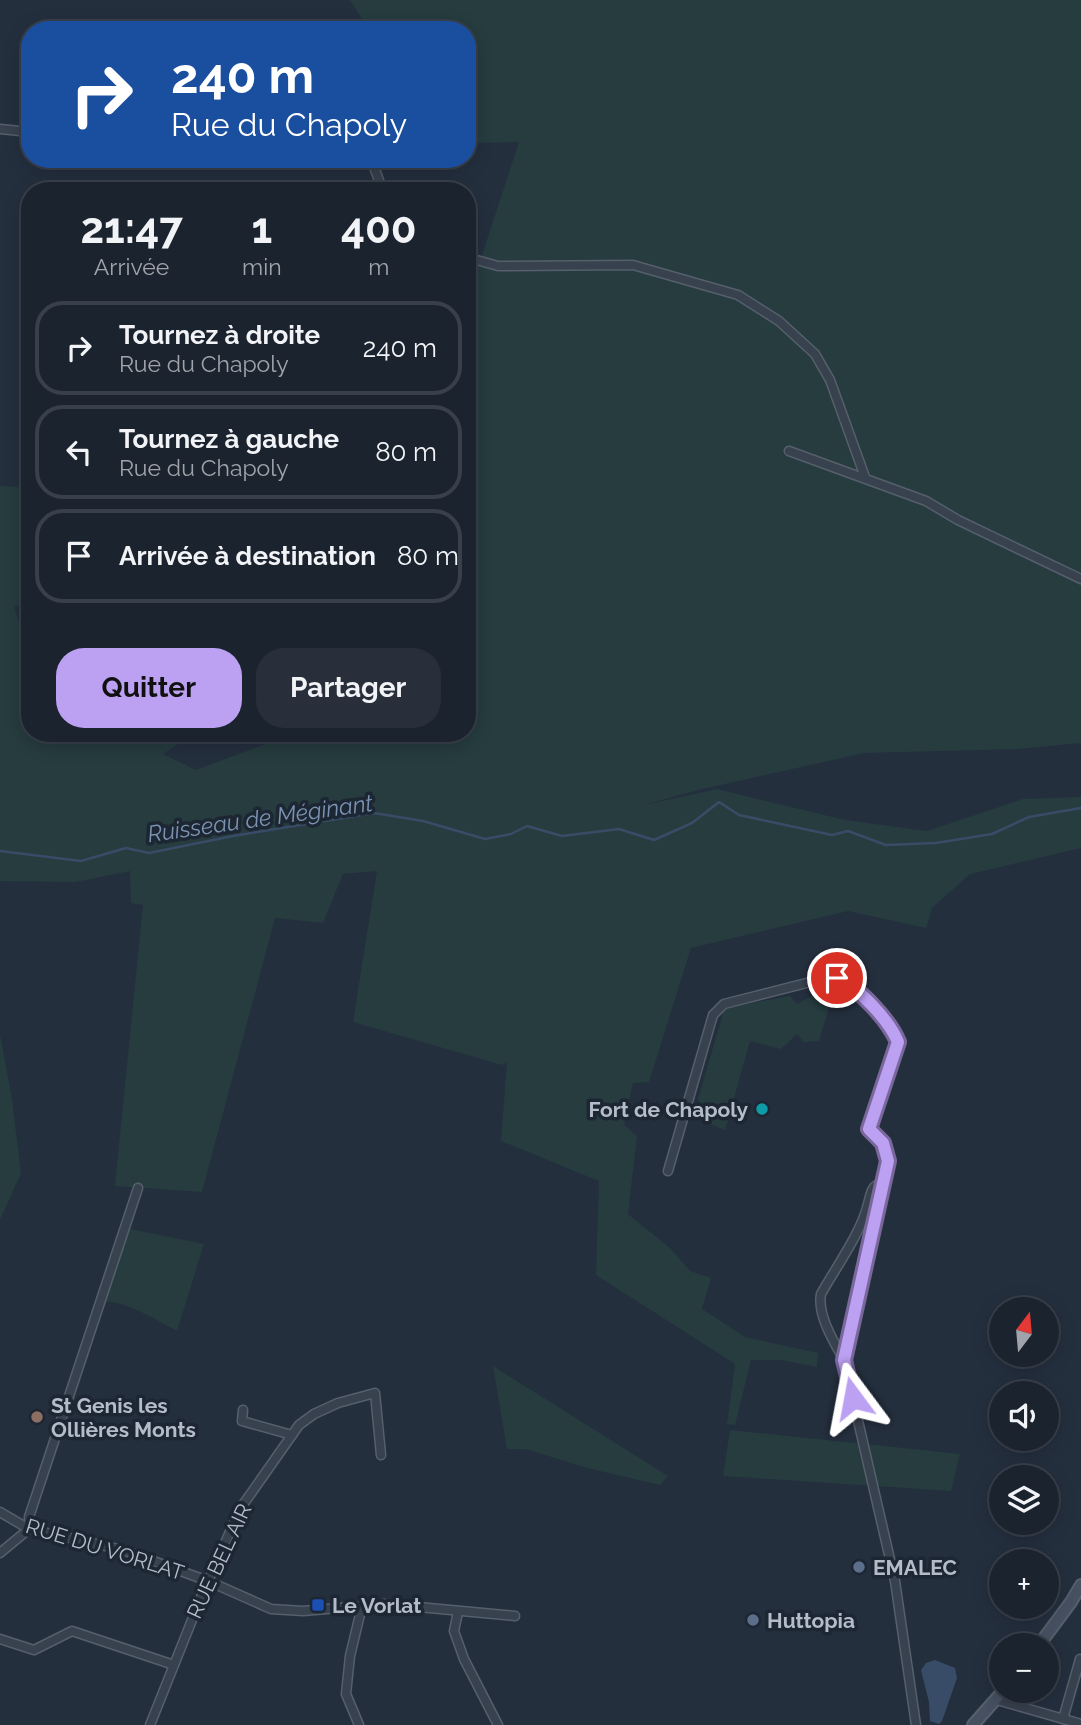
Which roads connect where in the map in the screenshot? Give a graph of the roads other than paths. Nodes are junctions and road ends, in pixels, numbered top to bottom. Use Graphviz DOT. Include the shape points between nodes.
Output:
graph roads {
  1 [pos="0,129"];
  2 [pos="21,131"];
  3 [pos="476,260"];
  4 [pos="789,451"];
  5 [pos="865,477"];
  6 [pos="1081,579"];
  7 [pos="668,1171"];
  8 [pos="883,1183"];
  9 [pos="138,1188"];
  10 [pos="844,1360"];
  11 [pos="243,1410"];
  12 [pos="292,1436"];
  13 [pos="381,1455"];
  14 [pos="0,1512"];
  15 [pos="29,1529"];
  16 [pos="0,1553"];
  17 [pos="208,1581"];
  18 [pos="1081,1585"];
  19 [pos="362,1606"];
  20 [pos="458,1612"];
  21 [pos="515,1616"];
  22 [pos="1048,1633"];
  23 [pos="0,1639"];
  24 [pos="1080,1659"];
  25 [pos="174,1665"];
  26 [pos="994,1703"];
  27 [pos="1022,1703"];
  28 [pos="1063,1719"];
  29 [pos="1081,1724"];
  30 [pos="150,1725"];
  31 [pos="359,1725"];
  32 [pos="498,1725"];
  33 [pos="916,1725"];
  34 [pos="973,1725"];
  1 -- 2 [label="street"];
  3 -- 5 [label="street" via="498,266 633,265 738,295 779,321 815,354 830,380"];
  4 -- 5 [label="street"];
  5 -- 6 [label="street" via="926,501"];
  7 -- 8 [label="street" via="713,1015 724,1004 837,978 851,984 894,1031 898,1042 869,1129 887,1152"];
  8 -- 10 [label="street"];
  8 -- 10 [label="street" via="872,1189 866,1213 821,1294 820,1305"];
  9 -- 15 [label="street" via="29,1517"];
  10 -- 33 [label="street" via="895,1581"];
  11 -- 12 [label="street" via="242,1421"];
  12 -- 13 [label="street, RUE BEL AIR" via="314,1414 375,1393"];
  12 -- 17 [label="street, RUE BEL AIR" via="240,1509"];
  14 -- 15 [label="street, RUE DU VORLAT"];
  15 -- 16 [label="street"];
  15 -- 17 [label="street, RUE DU VORLAT" via="123,1550"];
  17 -- 19 [label="street, RUE DU VORLAT" via="271,1609"];
  17 -- 25 [label="street, RUE BEL AIR"];
  18 -- 22 [label="street"];
  19 -- 20 [label="street, RUE DU VORLAT"];
  19 -- 31 [label="street" via="345,1694"];
  20 -- 21 [label="street, RUE DU VORLAT"];
  20 -- 32 [label="street" via="454,1631"];
  23 -- 25 [label="street" via="34,1650 72,1631"];
  24 -- 28 [label="street"];
  25 -- 30 [label="street, RUE BEL AIR"];
  26 -- 34 [label="street"];
  27 -- 28 [label="street"];
  28 -- 29 [label="street"];
}
